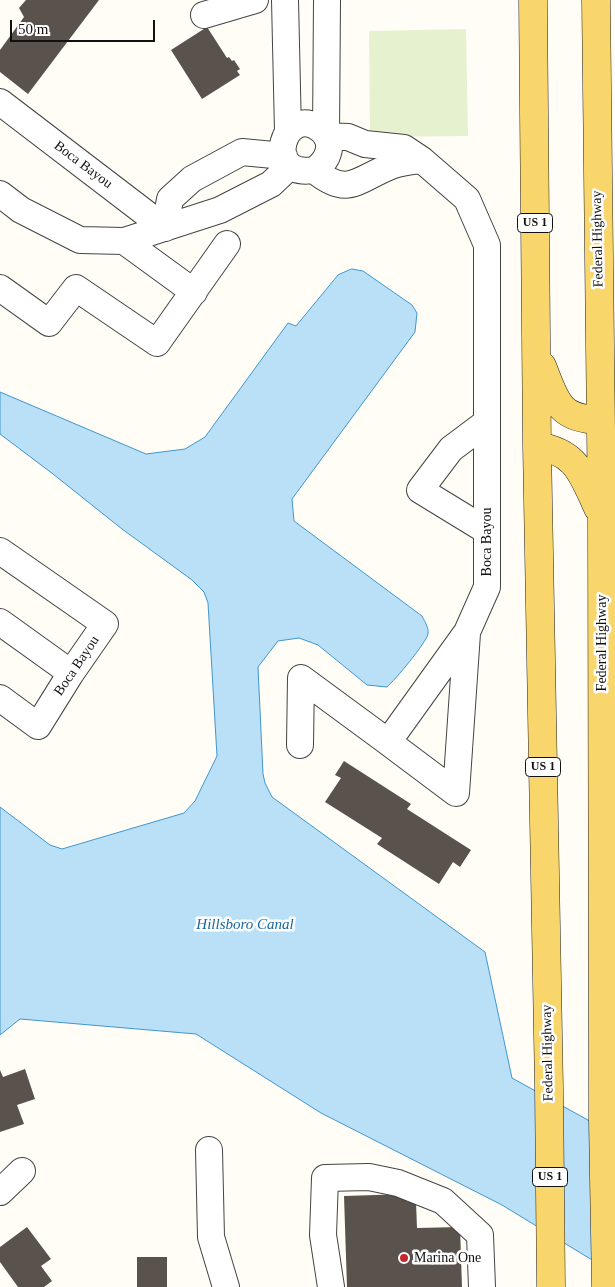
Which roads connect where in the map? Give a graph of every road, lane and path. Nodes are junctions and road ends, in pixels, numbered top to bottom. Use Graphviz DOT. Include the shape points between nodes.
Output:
graph roads {
  1 [pos="255,0"];
  2 [pos="285,0"];
  3 [pos="327,0"];
  4 [pos="533,0"];
  5 [pos="596,0"];
  6 [pos="204,16"];
  7 [pos="0,102"];
  8 [pos="326,136"];
  9 [pos="294,156"];
  10 [pos="422,160"];
  11 [pos="0,194"];
  12 [pos="165,228"];
  13 [pos="124,241"];
  14 [pos="227,244"];
  15 [pos="0,288"];
  16 [pos="194,292"];
  17 [pos="536,351"];
  18 [pos="600,420"];
  19 [pos="487,422"];
  20 [pos="536,446"];
  21 [pos="602,517"];
  22 [pos="487,531"];
  23 [pos="0,551"];
  24 [pos="0,622"];
  25 [pos="467,632"];
  26 [pos="71,673"];
  27 [pos="0,698"];
  28 [pos="388,742"];
  29 [pos="300,745"];
  30 [pos="209,1150"];
  31 [pos="22,1171"];
  32 [pos="0,1192"];
  33 [pos="551,1276"];
  34 [pos="226,1287"];
  35 [pos="331,1287"];
  36 [pos="482,1287"];
  37 [pos="606,1287"];
  1 -- 6 [label="street"];
  2 -- 9 [label="street"];
  3 -- 8 [label="street, Boca Bayou"];
  4 -- 17 [label="main road, Federal Highway / US 1"];
  5 -- 18 [label="main road, Federal Highway"];
  7 -- 12 [label="street, Boca Bayou"];
  8 -- 9 [label="street, Boca Bayou" via="329,152 321,166"];
  8 -- 9 [label="street, Boca Bayou" via="322,130 308,124 294,127"];
  8 -- 10 [label="street, Boca Bayou" via="404,148"];
  9 -- 10 [label="street" via="327,181 339,185 355,183 394,164"];
  9 -- 12 [label="street, Boca Bayou" via="271,184 220,210"];
  9 -- 12 [label="street" via="242,152 192,179 170,199"];
  10 -- 19 [label="street, Boca Bayou" via="467,199 487,245"];
  11 -- 13 [label="street, Boca Bayou" via="21,210 80,240"];
  12 -- 13 [label="street, Boca Bayou"];
  13 -- 16 [label="street"];
  14 -- 16 [label="street"];
  15 -- 16 [label="street" via="48,323 76,288 157,344"];
  17 -- 18 [label="main road" via="556,402 582,420"];
  17 -- 20 [label="main road, Federal Highway / US 1"];
  18 -- 21 [label="main road, Federal Highway"];
  19 -- 22 [label="street, Boca Bayou"];
  19 -- 22 [label="street" via="451,449 420,490"];
  20 -- 21 [label="main road" via="564,454 580,470"];
  20 -- 33 [label="main road, Federal Highway / US 1"];
  21 -- 37 [label="main road, Federal Highway"];
  22 -- 25 [label="street, Boca Bayou" via="487,587"];
  23 -- 26 [label="street, Boca Bayou" via="106,624"];
  24 -- 26 [label="street"];
  25 -- 28 [label="street, Boca Bayou"];
  25 -- 28 [label="street" via="456,793"];
  26 -- 27 [label="street, Boca Bayou" via="38,726"];
  28 -- 29 [label="street" via="301,678"];
  30 -- 34 [label="street" via="211,1237"];
  31 -- 32 [label="street"];
  35 -- 36 [label="street" via="323,1235 325,1178 368,1177 398,1183 443,1201 480,1235"];
}
